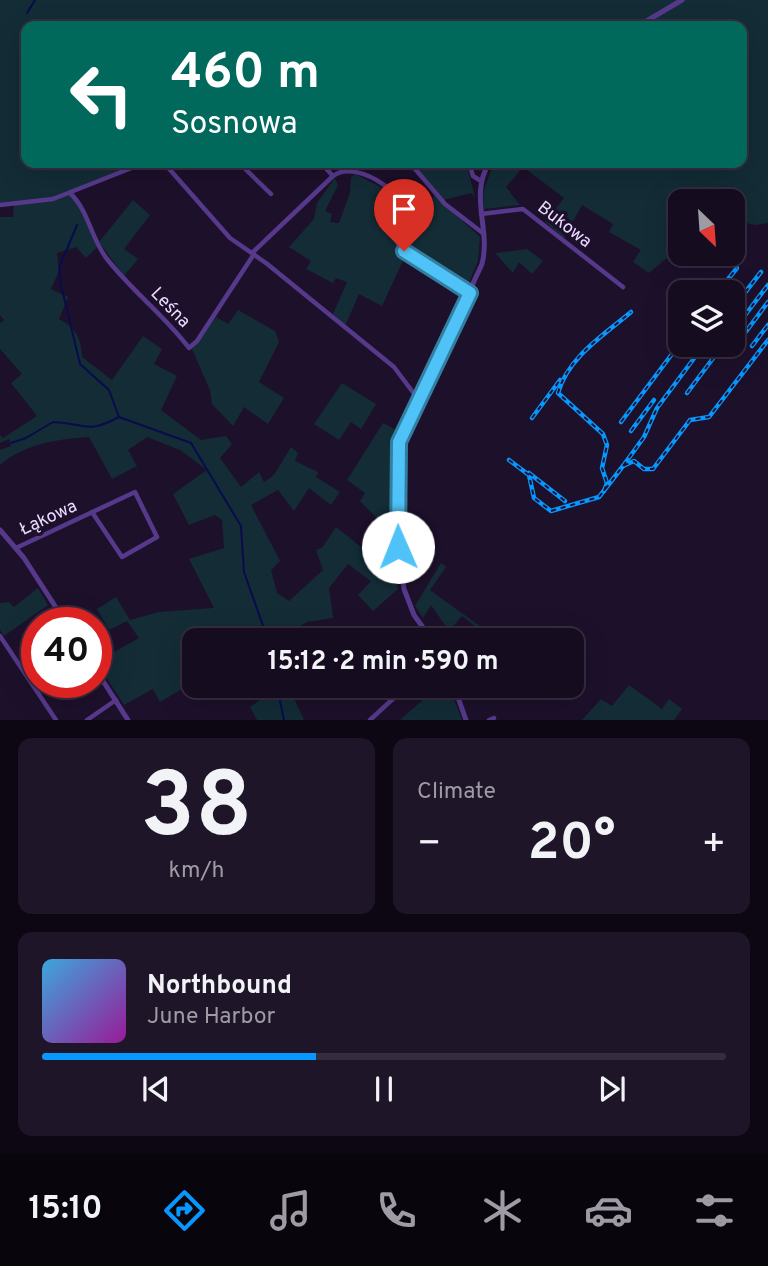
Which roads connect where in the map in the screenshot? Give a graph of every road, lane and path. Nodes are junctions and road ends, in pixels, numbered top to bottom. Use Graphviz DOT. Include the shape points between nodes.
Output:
graph roads {
  1 [pos="682,0"];
  2 [pos="646,21"];
  3 [pos="132,168"];
  4 [pos="168,168"];
  5 [pos="244,168"];
  6 [pos="326,168"];
  7 [pos="414,168"];
  8 [pos="471,168"];
  9 [pos="487,168"];
  10 [pos="333,176"];
  11 [pos="481,181"];
  12 [pos="70,193"];
  13 [pos="271,194"];
  14 [pos="0,205"];
  15 [pos="481,214"];
  16 [pos="485,234"];
  17 [pos="253,253"];
  18 [pos="623,287"];
  19 [pos="470,293"];
  20 [pos="418,400"];
  21 [pos="92,512"];
  22 [pos="0,530"];
  23 [pos="16,548"];
  24 [pos="55,607"];
  25 [pos="425,628"];
  26 [pos="0,636"];
  27 [pos="112,694"];
  28 [pos="394,698"];
  29 [pos="458,698"];
  30 [pos="116,700"];
  31 [pos="56,720"];
  32 [pos="87,720"];
  33 [pos="128,720"];
  34 [pos="370,720"];
  35 [pos="466,720"];
  1 -- 2 [label="street"];
  3 -- 12 [label="street"];
  4 -- 17 [label="street" via="220,229"];
  5 -- 13 [label="street"];
  6 -- 10 [label="street"];
  7 -- 16 [label="street" via="444,204"];
  8 -- 11 [label="street"];
  9 -- 11 [label="street"];
  10 -- 17 [label="street"];
  10 -- 19 [label="street" via="349,170 390,190 383,216 401,249"];
  11 -- 15 [label="street"];
  12 -- 14 [label="street" via="46,201"];
  12 -- 17 [label="street, Leśna" via="81,203 109,262 189,348"];
  15 -- 16 [label="street"];
  15 -- 18 [label="street, Bukowa" via="523,209"];
  16 -- 19 [label="street" via="484,257"];
  17 -- 20 [label="street" via="394,367"];
  19 -- 20 [label="street"];
  20 -- 25 [label="street" via="397,448 398,547 407,599"];
  21 -- 21 [label="street, Łąkowa" via="122,557 157,537 135,492"];
  21 -- 23 [label="street, Łąkowa"];
  22 -- 23 [label="street"];
  23 -- 24 [label="street"];
  26 -- 31 [label="street"];
  27 -- 30 [label="street"];
  28 -- 34 [label="street"];
  29 -- 35 [label="street"];
  30 -- 32 [label="street"];
  30 -- 33 [label="street"];
}
